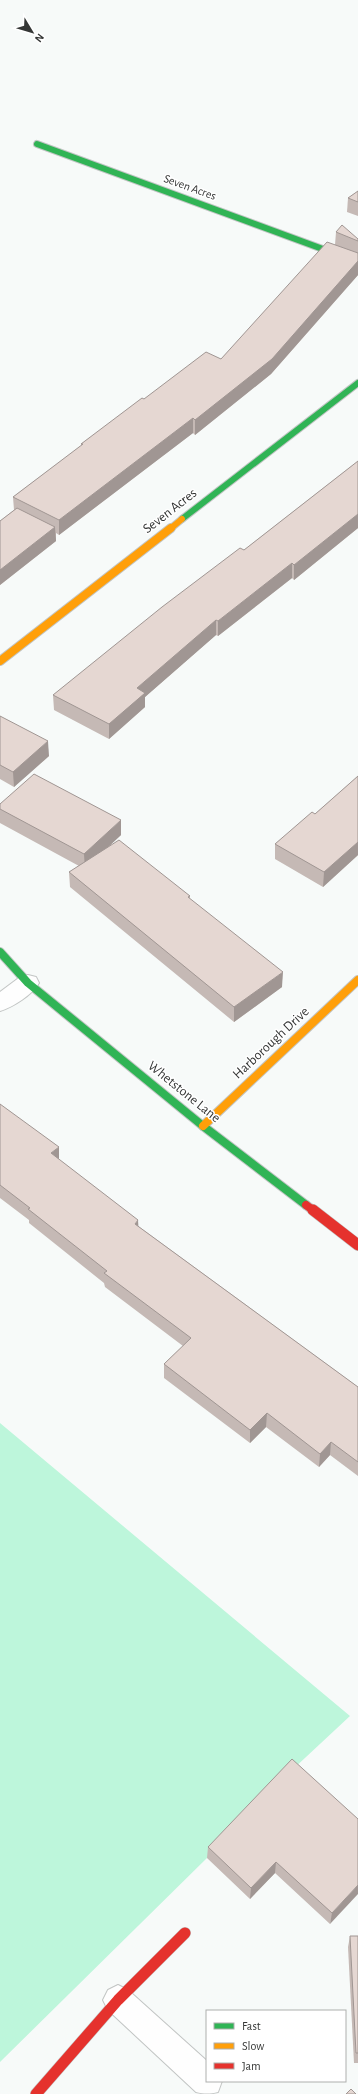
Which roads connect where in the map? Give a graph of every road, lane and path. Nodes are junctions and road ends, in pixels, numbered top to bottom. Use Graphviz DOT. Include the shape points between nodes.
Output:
graph roads {
  1 [pos="37,144"];
  2 [pos="358,262"];
  3 [pos="358,383"];
  4 [pos="0,661"];
  5 [pos="0,952"];
  6 [pos="358,980"];
  7 [pos="28,983"];
  8 [pos="0,1003"];
  9 [pos="203,1126"];
  10 [pos="358,1245"];
  11 [pos="185,1933"];
  12 [pos="118,2000"];
  13 [pos="206,2080"];
  14 [pos="36,2094"];
  1 -- 2 [label="street, Seven Acres"];
  3 -- 4 [label="street, Seven Acres"];
  5 -- 7 [label="street, Whetstone Lane"];
  6 -- 9 [label="street, Harborough Drive"];
  7 -- 8 [label="street"];
  7 -- 9 [label="street, Whetstone Lane"];
  9 -- 10 [label="street, Whetstone Lane"];
  11 -- 12 [label="street"];
  12 -- 13 [label="street"];
  12 -- 14 [label="street"];
}
